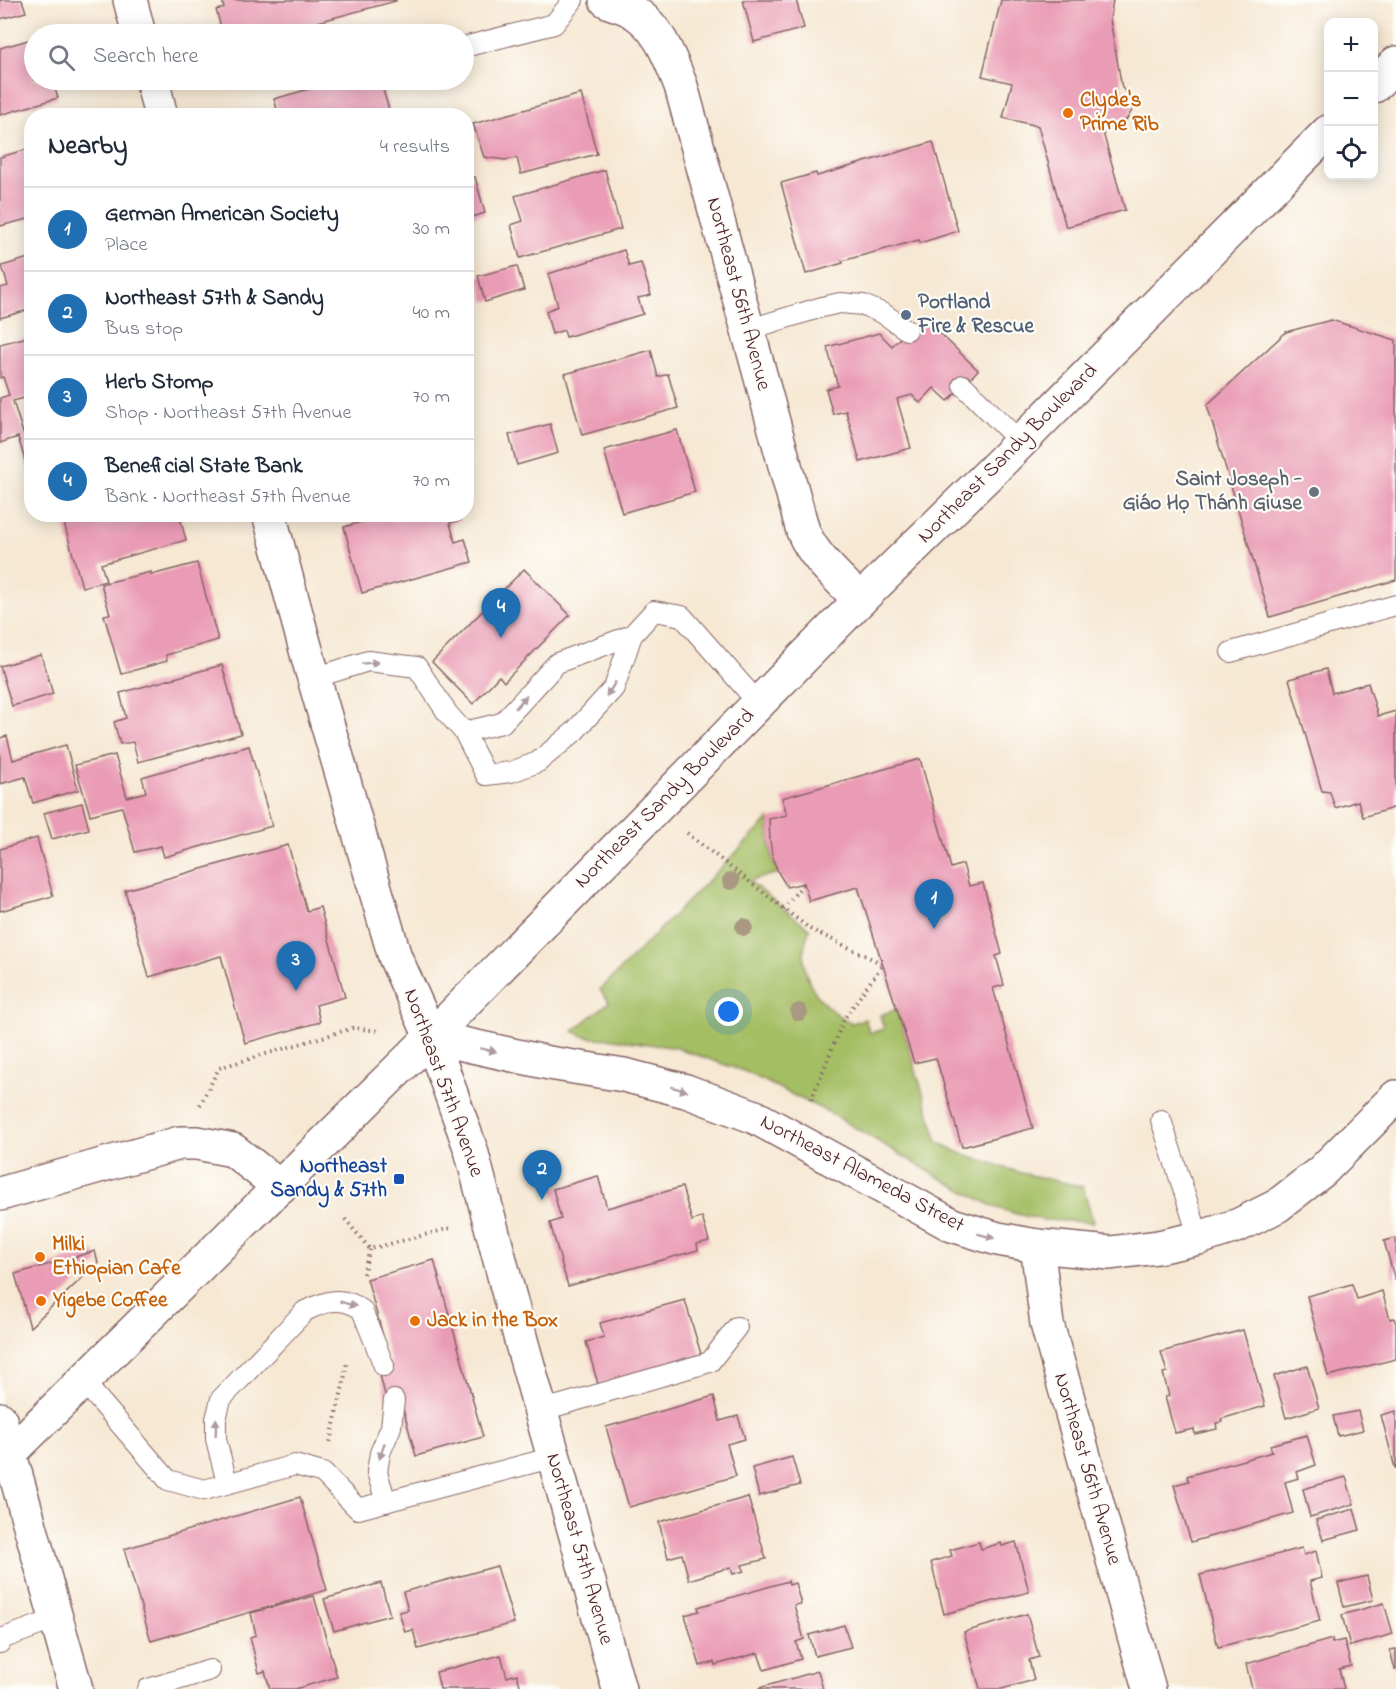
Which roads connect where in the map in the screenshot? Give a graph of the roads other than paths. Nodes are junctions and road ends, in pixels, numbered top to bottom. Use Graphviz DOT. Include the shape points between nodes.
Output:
graph roads {
  1 [pos="130,0"];
  2 [pos="573,0"];
  3 [pos="606,0"];
  4 [pos="137,24"];
  5 [pos="474,44"];
  6 [pos="1396,63"];
  7 [pos="1378,82"];
  8 [pos="154,90"];
  9 [pos="159,108"];
  10 [pos="1324,137"];
  11 [pos="747,330"];
  12 [pos="907,330"];
  13 [pos="963,385"];
  14 [pos="1021,442"];
  15 [pos="271,522"];
  16 [pos="860,600"];
  17 [pos="1396,605"];
  18 [pos="632,635"];
  19 [pos="1231,652"];
  20 [pos="314,678"];
  21 [pos="759,704"];
  22 [pos="464,732"];
  23 [pos="431,1037"];
  24 [pos="1396,1097"];
  25 [pos="1161,1120"];
  26 [pos="280,1187"];
  27 [pos="0,1194"];
  28 [pos="1199,1238"];
  29 [pos="1037,1246"];
  30 [pos="736,1327"];
  31 [pos="384,1366"];
  32 [pos="83,1381"];
  33 [pos="394,1400"];
  34 [pos="540,1411"];
  35 [pos="0,1419"];
  36 [pos="554,1457"];
  37 [pos="5,1458"];
  38 [pos="227,1484"];
  39 [pos="386,1502"];
  40 [pos="56,1619"];
  41 [pos="0,1643"];
  42 [pos="210,1670"];
  43 [pos="76,1689"];
  44 [pos="148,1689"];
  45 [pos="619,1689"];
  46 [pos="1149,1689"];
  1 -- 4 [label="main road"];
  2 -- 5 [label="lane" via="554,24"];
  3 -- 11 [label="main road, Northeast 56th Avenue" via="644,21 669,56 681,86"];
  6 -- 7 [label="main road"];
  8 -- 9 [label="main road"];
  10 -- 14 [label="main road, Northeast Sandy Boulevard"];
  11 -- 12 [label="lane" via="840,303 863,305"];
  11 -- 16 [label="main road, Northeast 56th Avenue" via="807,541"];
  13 -- 14 [label="lane"];
  14 -- 16 [label="main road, Northeast Sandy Boulevard"];
  15 -- 20 [label="main road, Northeast 57th Avenue"];
  16 -- 21 [label="main road, Northeast Sandy Boulevard"];
  17 -- 19 [label="lane"];
  18 -- 21 [label="lane" via="654,611 682,616"];
  22 -- 18 [label="lane, one-way" via="502,723 557,663"];
  18 -- 22 [label="lane, one-way" via="614,688 574,732 538,762 511,772 486,775"];
  20 -- 22 [label="lane, one-way" via="368,661 417,667"];
  20 -- 23 [label="main road, Northeast 57th Avenue" via="395,957"];
  21 -- 23 [label="main road, Northeast Sandy Boulevard"];
  23 -- 26 [label="main road, Northeast Sandy Boulevard"];
  23 -- 29 [label="main road, Northeast Alameda Street, one-way" via="687,1091 755,1117 952,1225"];
  23 -- 34 [label="main road, Northeast 57th Avenue" via="471,1150"];
  24 -- 28 [label="main road, Northeast Alameda Street" via="1322,1171 1277,1206 1239,1225"];
  25 -- 28 [label="lane"];
  26 -- 27 [label="main road" via="233,1150 180,1143"];
  26 -- 32 [label="main road, Northeast Sandy Boulevard"];
  28 -- 29 [label="main road, Northeast Alameda Street" via="1110,1253"];
  29 -- 46 [label="main road, Northeast 56th Avenue" via="1047,1324"];
  30 -- 34 [label="lane" via="710,1362"];
  38 -- 31 [label="lane, one-way" via="216,1439 221,1399 305,1311 322,1302 339,1301 362,1310"];
  32 -- 37 [label="main road, Northeast Sandy Boulevard"];
  32 -- 38 [label="lane" via="168,1480 204,1490"];
  33 -- 39 [label="lane, one-way" via="391,1427 377,1472"];
  34 -- 36 [label="main road, Northeast 57th Avenue"];
  35 -- 37 [label="main road"];
  36 -- 39 [label="lane"];
  36 -- 45 [label="main road, Northeast 57th Avenue"];
  37 -- 40 [label="main road"];
  38 -- 39 [label="lane" via="295,1465 323,1473 358,1509"];
  40 -- 41 [label="lane" via="4,1638"];
  40 -- 43 [label="main road"];
  42 -- 44 [label="lane"];
}
